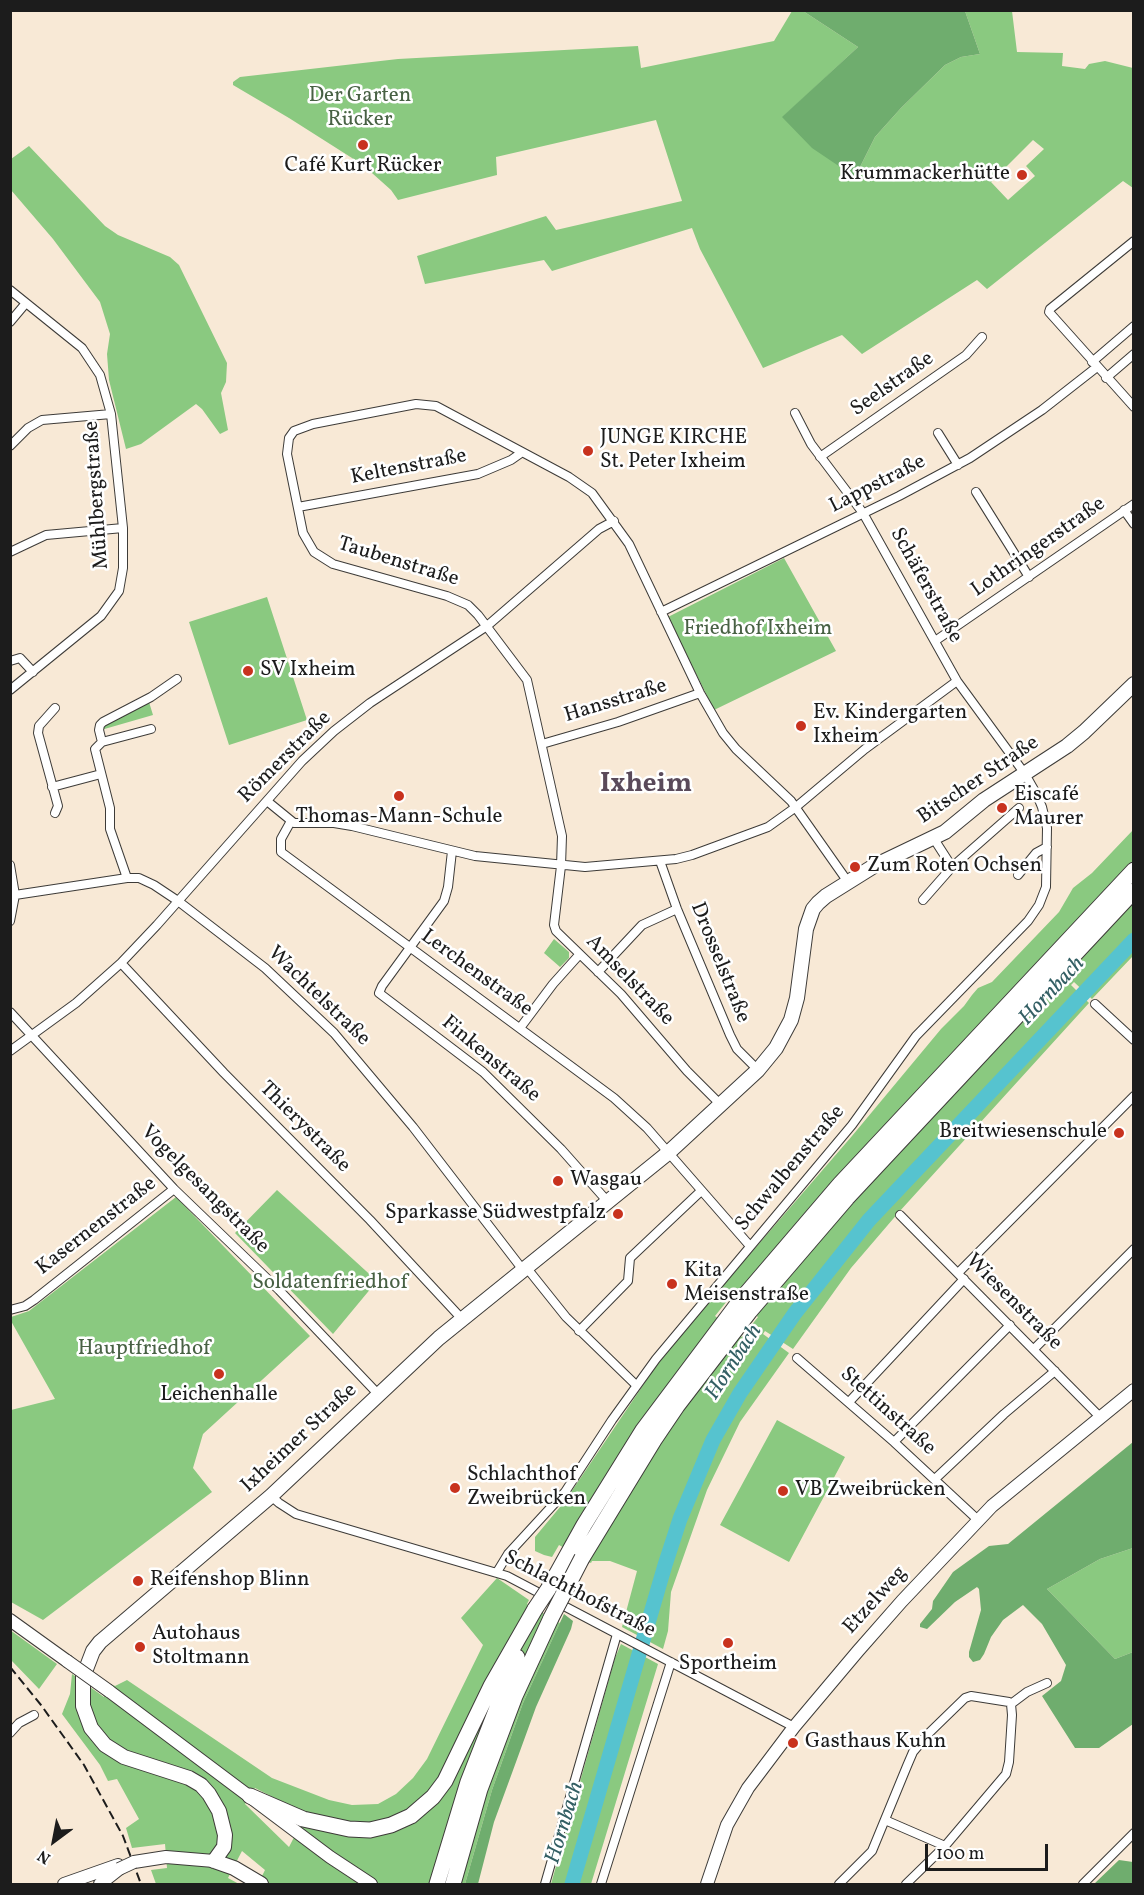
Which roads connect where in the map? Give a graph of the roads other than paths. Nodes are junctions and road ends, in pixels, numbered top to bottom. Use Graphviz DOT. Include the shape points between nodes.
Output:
graph roads {
  1 [pos="1134,241"];
  2 [pos="10,290"];
  3 [pos="26,303"];
  4 [pos="10,322"];
  5 [pos="1134,326"];
  6 [pos="982,338"];
  7 [pos="1134,354"];
  8 [pos="1094,365"];
  9 [pos="1106,378"];
  10 [pos="1134,407"];
  11 [pos="795,413"];
  12 [pos="111,414"];
  13 [pos="938,433"];
  14 [pos="10,446"];
  15 [pos="521,453"];
  16 [pos="820,458"];
  17 [pos="958,465"];
  18 [pos="976,492"];
  19 [pos="1134,504"];
  20 [pos="298,507"];
  21 [pos="1124,510"];
  22 [pos="863,513"];
  23 [pos="614,521"];
  24 [pos="1134,524"];
  25 [pos="123,528"];
  26 [pos="10,552"];
  27 [pos="1029,577"];
  28 [pos="661,612"];
  29 [pos="487,626"];
  30 [pos="935,641"];
  31 [pos="10,662"];
  32 [pos="33,672"];
  33 [pos="177,679"];
  34 [pos="957,681"];
  35 [pos="1134,684"];
  36 [pos="10,690"];
  37 [pos="700,693"];
  38 [pos="55,708"];
  39 [pos="151,729"];
  40 [pos="102,742"];
  41 [pos="542,744"];
  42 [pos="101,774"];
  43 [pos="1025,774"];
  44 [pos="52,787"];
  45 [pos="267,801"];
  46 [pos="796,807"];
  47 [pos="1020,808"];
  48 [pos="55,813"];
  49 [pos="291,821"];
  50 [pos="934,839"];
  51 [pos="1047,847"];
  52 [pos="452,851"];
  53 [pos="660,861"];
  54 [pos="10,865"];
  55 [pos="561,866"];
  56 [pos="952,867"];
  57 [pos="1134,870"];
  58 [pos="1018,875"];
  59 [pos="127,878"];
  60 [pos="848,882"];
  61 [pos="1134,891"];
  62 [pos="15,895"];
  63 [pos="923,900"];
  64 [pos="178,901"];
  65 [pos="677,909"];
  66 [pos="10,921"];
  67 [pos="410,947"];
  68 [pos="579,955"];
  69 [pos="121,963"];
  70 [pos="598,972"];
  71 [pos="1095,1005"];
  72 [pos="10,1012"];
  73 [pos="520,1028"];
  74 [pos="32,1036"];
  75 [pos="1134,1040"];
  76 [pos="10,1051"];
  77 [pos="758,1070"];
  78 [pos="1134,1096"];
  79 [pos="721,1105"];
  80 [pos="668,1153"];
  81 [pos="174,1189"];
  82 [pos="700,1191"];
  83 [pos="608,1202"];
  84 [pos="900,1215"];
  85 [pos="750,1246"];
  86 [pos="1134,1249"];
  87 [pos="525,1268"];
  88 [pos="961,1276"];
  89 [pos="744,1306"];
  90 [pos="10,1310"];
  91 [pos="462,1319"];
  92 [pos="1010,1325"];
  93 [pos="579,1331"];
  94 [pos="1034,1349"];
  95 [pos="797,1358"];
  96 [pos="1055,1371"];
  97 [pos="636,1385"];
  98 [pos="1134,1390"];
  99 [pos="378,1394"];
  100 [pos="849,1402"];
  101 [pos="1100,1417"];
  102 [pos="894,1442"];
  103 [pos="935,1479"];
  104 [pos="271,1496"];
  105 [pos="978,1520"];
  106 [pos="576,1554"];
  107 [pos="497,1572"];
  108 [pos="541,1613"];
  109 [pos="10,1620"];
  110 [pos="620,1635"];
  111 [pos="671,1662"];
  112 [pos="1047,1683"];
  113 [pos="1011,1704"];
  114 [pos="33,1714"];
  115 [pos="794,1727"];
  116 [pos="10,1733"];
  117 [pos="250,1796"];
  118 [pos="885,1820"];
  119 [pos="300,1825"];
  120 [pos="1134,1833"];
  121 [pos="945,1846"];
  122 [pos="214,1861"];
  123 [pos="119,1867"];
  124 [pos="357,1881"];
  125 [pos="260,1883"];
  126 [pos="64,1884"];
  127 [pos="100,1884"];
  128 [pos="371,1884"];
  129 [pos="437,1884"];
  130 [pos="453,1884"];
  131 [pos="545,1884"];
  132 [pos="601,1884"];
  133 [pos="707,1884"];
  134 [pos="839,1884"];
  135 [pos="906,1884"];
  136 [pos="1083,1884"];
  1 -- 8 [label="street" via="1049,312"];
  2 -- 3 [label="street, Mühlbergstraße"];
  3 -- 4 [label="street"];
  3 -- 12 [label="street, Mühlbergstraße" via="91,360 105,387"];
  5 -- 8 [label="street, Lappstraße"];
  6 -- 16 [label="street, Seelstraße" via="966,355"];
  7 -- 9 [label="street"];
  8 -- 9 [label="street"];
  8 -- 17 [label="street, Lappstraße" via="1042,410"];
  9 -- 10 [label="street"];
  11 -- 16 [label="street, Schäferstraße"];
  12 -- 14 [label="street" via="42,420"];
  12 -- 25 [label="street, Mühlbergstraße"];
  13 -- 17 [label="street"];
  15 -- 20 [label="street, Keltenstraße" via="477,474"];
  15 -- 20 [label="street, Taubenstraße" via="436,406 417,404 313,424 294,431 289,438 287,454"];
  15 -- 23 [label="street" via="580,484"];
  16 -- 22 [label="street, Schäferstraße"];
  17 -- 22 [label="street, Lappstraße"];
  18 -- 27 [label="street"];
  19 -- 21 [label="street, Lothringerstraße"];
  20 -- 29 [label="street, Taubenstraße" via="305,539 321,558 456,599 473,609"];
  21 -- 24 [label="street"];
  21 -- 27 [label="street, Lothringerstraße"];
  22 -- 28 [label="street, Lappstraße"];
  22 -- 30 [label="street, Schäferstraße"];
  23 -- 28 [label="street" via="629,543"];
  23 -- 29 [label="street, Römerstraße" via="599,529"];
  25 -- 26 [label="street" via="57,533"];
  25 -- 32 [label="street, Mühlbergstraße" via="122,581 114,600 101,616"];
  27 -- 30 [label="street, Lothringerstraße"];
  28 -- 37 [label="street"];
  29 -- 41 [label="street, Taubenstraße" via="527,680"];
  29 -- 45 [label="street, Römerstraße" via="339,727"];
  30 -- 34 [label="street, Schäferstraße"];
  31 -- 32 [label="street" via="20,657"];
  32 -- 36 [label="street, Mühlbergstraße"];
  33 -- 40 [label="street" via="103,722 99,730"];
  34 -- 43 [label="street, Schäferstraße"];
  34 -- 46 [label="street" via="865,749"];
  35 -- 43 [label="main road, Bitscher Straße" via="1084,732"];
  37 -- 41 [label="street, Hansstraße"];
  37 -- 46 [label="street" via="729,742"];
  38 -- 44 [label="street" via="39,726 38,734"];
  39 -- 40 [label="street"];
  40 -- 42 [label="street" via="95,748"];
  41 -- 55 [label="street, Taubenstraße" via="562,836"];
  42 -- 44 [label="street"];
  42 -- 59 [label="street" via="110,808 110,829"];
  43 -- 50 [label="main road, Bitscher Straße"];
  43 -- 51 [label="street, Schwalbenstraße" via="1042,807"];
  44 -- 48 [label="street" via="58,806"];
  45 -- 49 [label="street"];
  45 -- 64 [label="street, Römerstraße"];
  46 -- 53 [label="street" via="757,832 692,855"];
  46 -- 60 [label="street"];
  47 -- 56 [label="street"];
  49 -- 52 [label="street" via="370,830"];
  49 -- 67 [label="street, Lerchenstraße" via="281,839 281,852"];
  50 -- 56 [label="street"];
  50 -- 60 [label="main road, Bitscher Straße"];
  51 -- 58 [label="street"];
  51 -- 85 [label="street, Schwalbenstraße" via="1046,887 1035,911 916,1036 852,1125"];
  52 -- 55 [label="street"];
  52 -- 67 [label="street" via="444,901"];
  53 -- 55 [label="street"];
  53 -- 65 [label="street, Drosselstraße"];
  54 -- 62 [label="street"];
  55 -- 68 [label="street, Amselstraße" via="554,925"];
  56 -- 63 [label="street"];
  57 -- 89 [label="highway" via="840,1184"];
  59 -- 62 [label="street, Wachtelstraße"];
  59 -- 64 [label="street, Wachtelstraße" via="146,881"];
  60 -- 77 [label="main road, Bitscher Straße" via="813,909 806,928 791,1020"];
  61 -- 89 [label="highway"];
  62 -- 66 [label="street"];
  64 -- 69 [label="street, Römerstraße"];
  64 -- 87 [label="street, Wachtelstraße" via="265,968 334,1033"];
  65 -- 70 [label="street" via="642,925"];
  65 -- 77 [label="street, Drosselstraße" via="737,1049"];
  67 -- 73 [label="street, Lerchenstraße"];
  67 -- 83 [label="street, Finkenstraße" via="379,993 483,1072 549,1136"];
  68 -- 70 [label="street, Amselstraße"];
  68 -- 73 [label="street"];
  69 -- 74 [label="street, Römerstraße"];
  69 -- 91 [label="street, Thierystraße"];
  70 -- 79 [label="street, Amselstraße"];
  71 -- 75 [label="street"];
  72 -- 74 [label="street"];
  73 -- 80 [label="street, Lerchenstraße" via="621,1103"];
  74 -- 76 [label="street, Römerstraße"];
  74 -- 81 [label="street, Vogelgesangstraße"];
  77 -- 79 [label="main road, Bitscher Straße"];
  78 -- 88 [label="street"];
  79 -- 80 [label="main road, Ixheimer Straße"];
  80 -- 82 [label="street, Lerchenstraße"];
  80 -- 83 [label="main road, Ixheimer Straße"];
  81 -- 90 [label="street, Kasernenstraße" via="34,1300"];
  81 -- 99 [label="street, Vogelgesangstraße" via="279,1290"];
  82 -- 85 [label="street, Lerchenstraße"];
  82 -- 93 [label="street" via="630,1258 628,1281"];
  83 -- 87 [label="main road, Ixheimer Straße"];
  84 -- 88 [label="street, Wiesenstraße"];
  85 -- 97 [label="street, Schwalbenstraße"];
  86 -- 94 [label="street"];
  87 -- 91 [label="main road, Ixheimer Straße"];
  87 -- 93 [label="street, Wachtelstraße"];
  88 -- 92 [label="street, Wiesenstraße"];
  88 -- 100 [label="street"];
  89 -- 106 [label="highway"];
  91 -- 99 [label="main road, Ixheimer Straße"];
  92 -- 94 [label="street, Wiesenstraße"];
  92 -- 102 [label="street"];
  93 -- 97 [label="street, Wachtelstraße"];
  94 -- 96 [label="street, Wiesenstraße"];
  95 -- 100 [label="street, Stettinstraße"];
  96 -- 101 [label="street, Wiesenstraße"];
  96 -- 103 [label="street"];
  97 -- 107 [label="street, Schwalbenstraße" via="565,1492 502,1561"];
  98 -- 101 [label="street, Etzelweg"];
  99 -- 104 [label="main road, Ixheimer Straße"];
  100 -- 102 [label="street, Stettinstraße"];
  101 -- 105 [label="street, Etzelweg"];
  102 -- 103 [label="street, Stettinstraße"];
  103 -- 105 [label="street, Stettinstraße"];
  104 -- 107 [label="street, Schlachthofstraße" via="296,1514"];
  104 -- 122 [label="main road, Ixheimer Straße" via="109,1633 93,1651 83,1677 84,1706 97,1737 124,1757 189,1778 209,1794 224,1826 225,1843"];
  105 -- 115 [label="street, Etzelweg" via="902,1600"];
  106 -- 108 [label="highway, bridge"];
  106 -- 108 [label="highway, bridge" via="549,1588"];
  107 -- 110 [label="street, Schlachthofstraße"];
  108 -- 119 [label="highway" via="491,1686 445,1781 422,1808 391,1825 370,1830"];
  108 -- 129 [label="highway" via="502,1693 468,1782"];
  108 -- 130 [label="highway" via="480,1789"];
  109 -- 117 [label="street, bridge"];
  110 -- 111 [label="street, Schlachthofstraße"];
  110 -- 131 [label="street"];
  111 -- 115 [label="street, Schlachthofstraße"];
  111 -- 132 [label="street"];
  112 -- 113 [label="street"];
  113 -- 118 [label="street" via="1002,1699 971,1696 959,1702 914,1752"];
  113 -- 121 [label="street" via="1010,1762 1006,1774"];
  114 -- 116 [label="street"];
  115 -- 133 [label="street, Etzelweg" via="737,1806"];
  117 -- 119 [label="highway"];
  118 -- 121 [label="street"];
  118 -- 134 [label="street" via="872,1851"];
  119 -- 124 [label="street"];
  120 -- 136 [label="street"];
  121 -- 135 [label="street"];
  122 -- 123 [label="street, bridge" via="166,1857"];
  122 -- 125 [label="main road"];
  123 -- 126 [label="street"];
  123 -- 127 [label="street"];
  124 -- 128 [label="street"];
}
